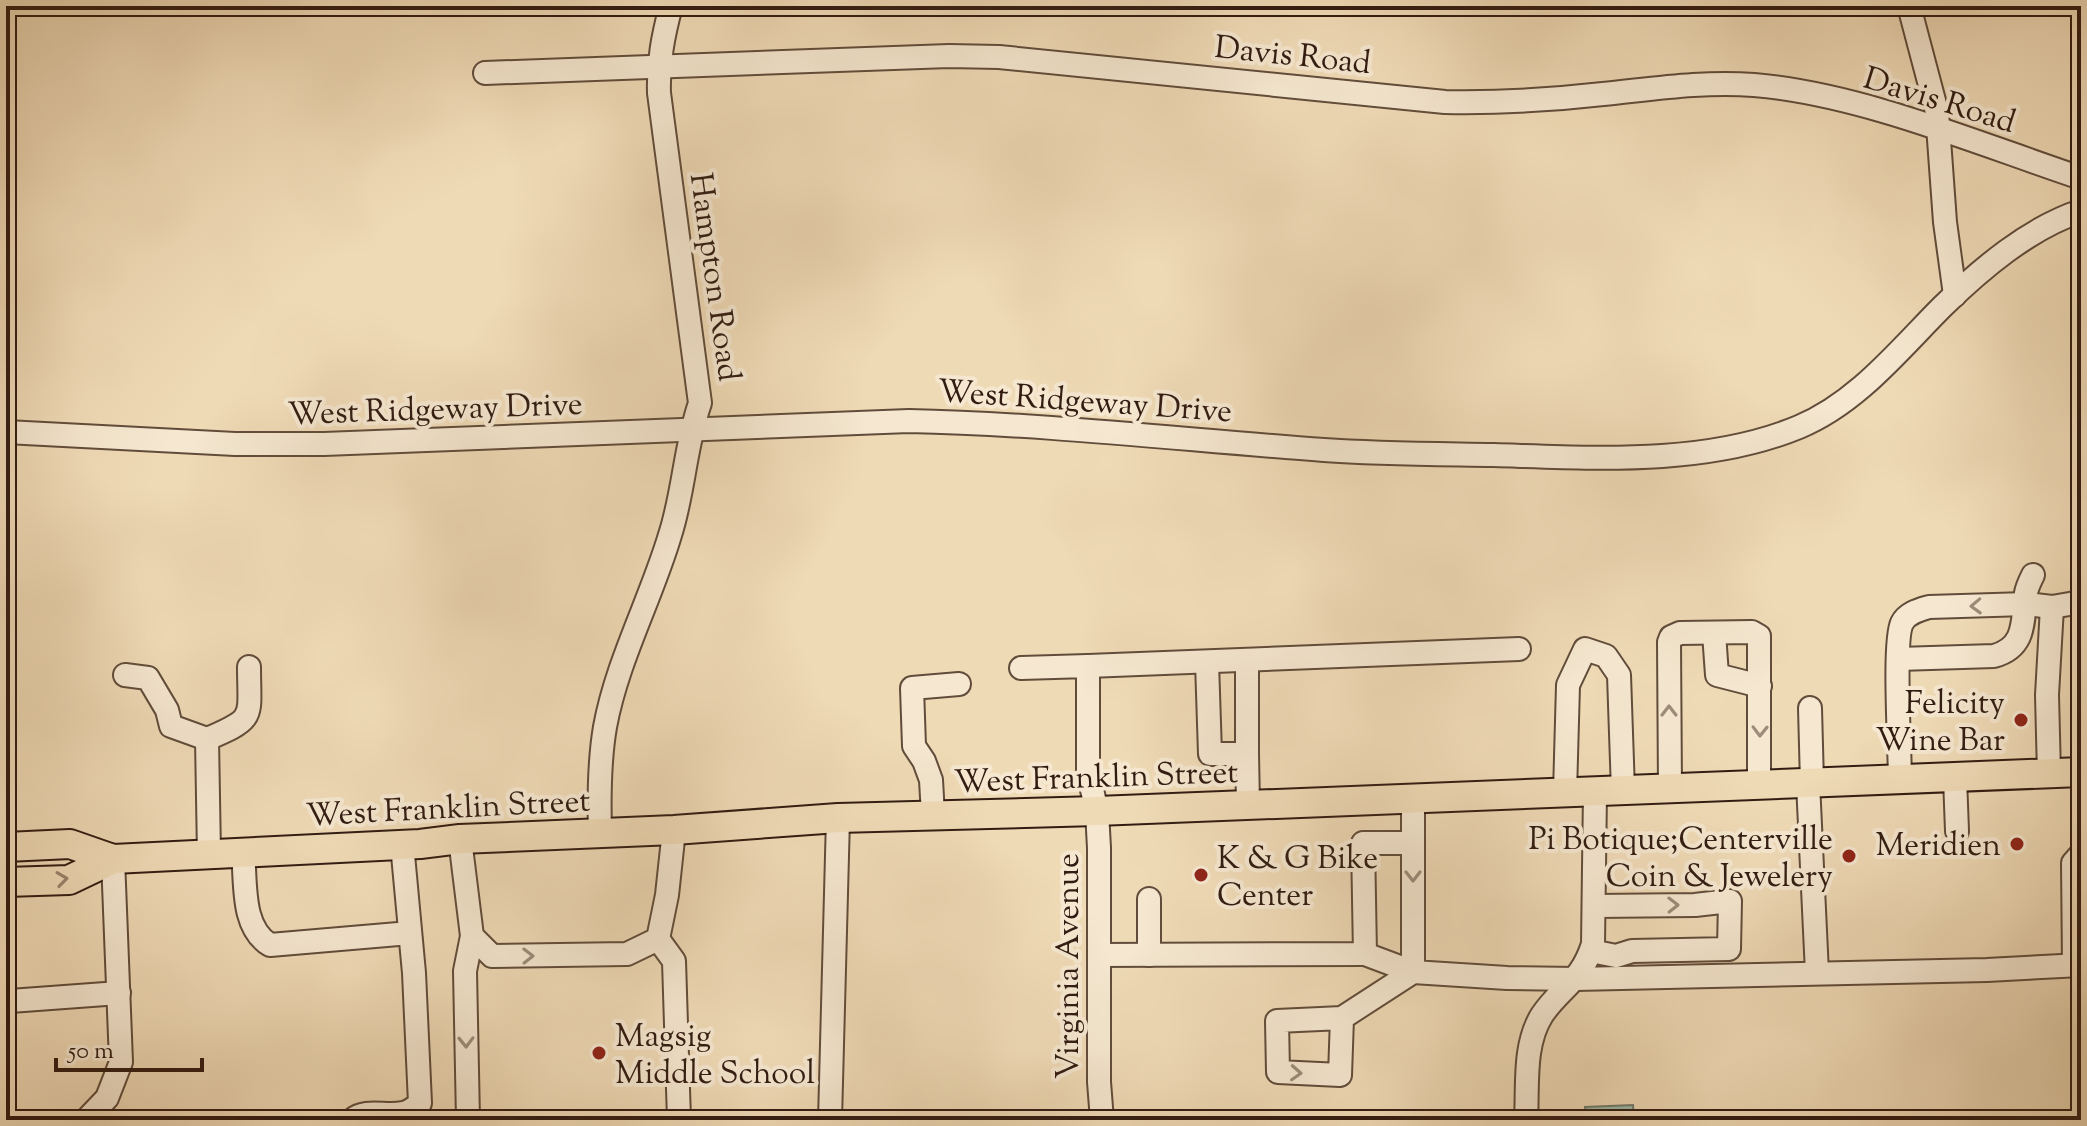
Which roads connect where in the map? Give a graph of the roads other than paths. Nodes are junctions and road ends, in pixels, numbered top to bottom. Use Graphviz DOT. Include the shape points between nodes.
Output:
graph roads {
  1 [pos="671,6"];
  2 [pos="1909,6"];
  3 [pos="658,67"];
  4 [pos="485,73"];
  5 [pos="1939,130"];
  6 [pos="2079,173"];
  7 [pos="2081,211"];
  8 [pos="1955,295"];
  9 [pos="691,429"];
  10 [pos="6,432"];
  11 [pos="2033,575"];
  12 [pos="2081,602"];
  13 [pos="2026,604"];
  14 [pos="2052,607"];
  15 [pos="1714,633"];
  16 [pos="1519,649"];
  17 [pos="1899,659"];
  18 [pos="1247,661"];
  19 [pos="1207,662"];
  20 [pos="1088,666"];
  21 [pos="249,667"];
  22 [pos="1021,668"];
  23 [pos="125,675"];
  24 [pos="959,684"];
  25 [pos="1760,686"];
  26 [pos="1810,708"];
  27 [pos="207,739"];
  28 [pos="1247,754"];
  29 [pos="2081,772"];
  30 [pos="2049,774"];
  31 [pos="1955,778"];
  32 [pos="1900,780"];
  33 [pos="1810,783"];
  34 [pos="1759,785"];
  35 [pos="1670,789"];
  36 [pos="1623,791"];
  37 [pos="1595,792"];
  38 [pos="1565,793"];
  39 [pos="1413,798"];
  40 [pos="1248,804"];
  41 [pos="1097,811"];
  42 [pos="933,815"];
  43 [pos="838,818"];
  44 [pos="674,830"];
  45 [pos="1957,831"];
  46 [pos="600,832"];
  47 [pos="460,839"];
  48 [pos="1413,843"];
  49 [pos="402,844"];
  50 [pos="6,847"];
  51 [pos="243,852"];
  52 [pos="209,854"];
  53 [pos="2081,854"];
  54 [pos="113,859"];
  55 [pos="6,882"];
  56 [pos="1149,899"];
  57 [pos="1595,906"];
  58 [pos="410,933"];
  59 [pos="472,936"];
  60 [pos="658,939"];
  61 [pos="1591,951"];
  62 [pos="1365,954"];
  63 [pos="1099,955"];
  64 [pos="1149,955"];
  65 [pos="2078,965"];
  66 [pos="1413,972"];
  67 [pos="1817,973"];
  68 [pos="1576,979"];
  69 [pos="119,993"];
  70 [pos="10,1001"];
  71 [pos="1342,1018"];
  72 [pos="392,1117"];
  73 [pos="86,1120"];
  74 [pos="352,1120"];
  75 [pos="468,1120"];
  76 [pos="679,1120"];
  77 [pos="830,1120"];
  78 [pos="1102,1120"];
  79 [pos="1526,1120"];
  1 -- 3 [label="street, Hampton Road"];
  2 -- 5 [label="street"];
  3 -- 4 [label="street, Davis Road"];
  3 -- 5 [label="street, Davis Road" via="999,57 1445,102 1503,103 1663,87 1753,85 1871,108"];
  3 -- 9 [label="street, Hampton Road" via="700,403"];
  5 -- 6 [label="street, Davis Road"];
  5 -- 8 [label="street"];
  7 -- 8 [label="street, West Ridgeway Drive" via="2042,228"];
  8 -- 9 [label="street, West Ridgeway Drive" via="1859,389 1802,426 1724,448 1657,456 1327,450 989,423"];
  9 -- 10 [label="street, West Ridgeway Drive" via="250,444"];
  9 -- 46 [label="street, Hampton Road" via="671,534 606,726 599,777"];
  11 -- 13 [label="street"];
  12 -- 14 [label="street"];
  13 -- 14 [label="street"];
  13 -- 17 [label="street" via="2017,641 2005,652"];
  13 -- 17 [label="street, one-way" via="1929,607 1911,613 1901,625"];
  14 -- 30 [label="street"];
  15 -- 25 [label="street" via="1717,675"];
  15 -- 25 [label="street" via="1757,633"];
  35 -- 15 [label="street, one-way" via="1669,642 1680,633"];
  16 -- 18 [label="street"];
  17 -- 32 [label="street"];
  18 -- 19 [label="street"];
  18 -- 28 [label="street"];
  19 -- 20 [label="street"];
  19 -- 28 [label="street" via="1210,754"];
  20 -- 22 [label="street"];
  20 -- 41 [label="street, Virginia Avenue" via="1088,773"];
  21 -- 27 [label="street" via="249,711 241,725"];
  23 -- 27 [label="street" via="148,678 171,726"];
  24 -- 42 [label="street" via="912,688 914,746 931,780"];
  25 -- 34 [label="street, one-way"];
  26 -- 33 [label="street"];
  27 -- 52 [label="street"];
  28 -- 40 [label="street"];
  29 -- 30 [label="main road, West Franklin Street"];
  30 -- 31 [label="main road, West Franklin Street"];
  31 -- 32 [label="main road, West Franklin Street"];
  31 -- 45 [label="street"];
  32 -- 33 [label="main road, West Franklin Street"];
  33 -- 34 [label="main road, West Franklin Street"];
  33 -- 67 [label="street"];
  34 -- 35 [label="main road, West Franklin Street"];
  35 -- 36 [label="main road, West Franklin Street"];
  36 -- 37 [label="main road, West Franklin Street"];
  36 -- 38 [label="street" via="1619,675 1606,656 1585,649 1568,685"];
  37 -- 38 [label="main road, West Franklin Street"];
  37 -- 57 [label="street"];
  38 -- 39 [label="main road, West Franklin Street"];
  39 -- 40 [label="main road, West Franklin Street"];
  39 -- 48 [label="street"];
  40 -- 41 [label="main road, West Franklin Street"];
  41 -- 42 [label="main road, West Franklin Street"];
  41 -- 63 [label="street, Virginia Avenue"];
  42 -- 43 [label="main road, West Franklin Street"];
  43 -- 44 [label="main road, West Franklin Street"];
  43 -- 77 [label="street"];
  44 -- 46 [label="main road, West Franklin Street"];
  44 -- 60 [label="street"];
  46 -- 47 [label="main road, West Franklin Street"];
  47 -- 49 [label="main road, West Franklin Street"];
  47 -- 59 [label="street"];
  48 -- 62 [label="street" via="1363,843"];
  48 -- 66 [label="street, one-way"];
  49 -- 51 [label="main road, West Franklin Street"];
  49 -- 58 [label="street"];
  50 -- 54 [label="main road, West Franklin Street" via="70,844"];
  51 -- 52 [label="main road, West Franklin Street"];
  51 -- 58 [label="street" via="250,924 270,945"];
  52 -- 54 [label="main road, West Franklin Street"];
  53 -- 65 [label="street" via="2073,863"];
  55 -- 54 [label="main road, West Franklin Street, one-way" via="69,880"];
  54 -- 69 [label="street"];
  56 -- 64 [label="street"];
  57 -- 61 [label="street"];
  57 -- 61 [label="street, one-way" via="1730,901 1729,949 1632,951 1616,956"];
  58 -- 72 [label="street" via="420,1103"];
  59 -- 60 [label="street, one-way" via="492,956 627,954"];
  59 -- 75 [label="street, one-way" via="465,971"];
  60 -- 76 [label="street" via="674,961"];
  61 -- 68 [label="street"];
  62 -- 64 [label="street"];
  62 -- 66 [label="street"];
  63 -- 64 [label="street"];
  63 -- 78 [label="street, Virginia Avenue"];
  65 -- 67 [label="street"];
  66 -- 68 [label="street"];
  66 -- 71 [label="street"];
  67 -- 68 [label="street"];
  68 -- 79 [label="street" via="1535,1027"];
  69 -- 70 [label="street"];
  69 -- 73 [label="street" via="121,1062 107,1098"];
  72 -- 74 [label="street" via="367,1113"];
}
